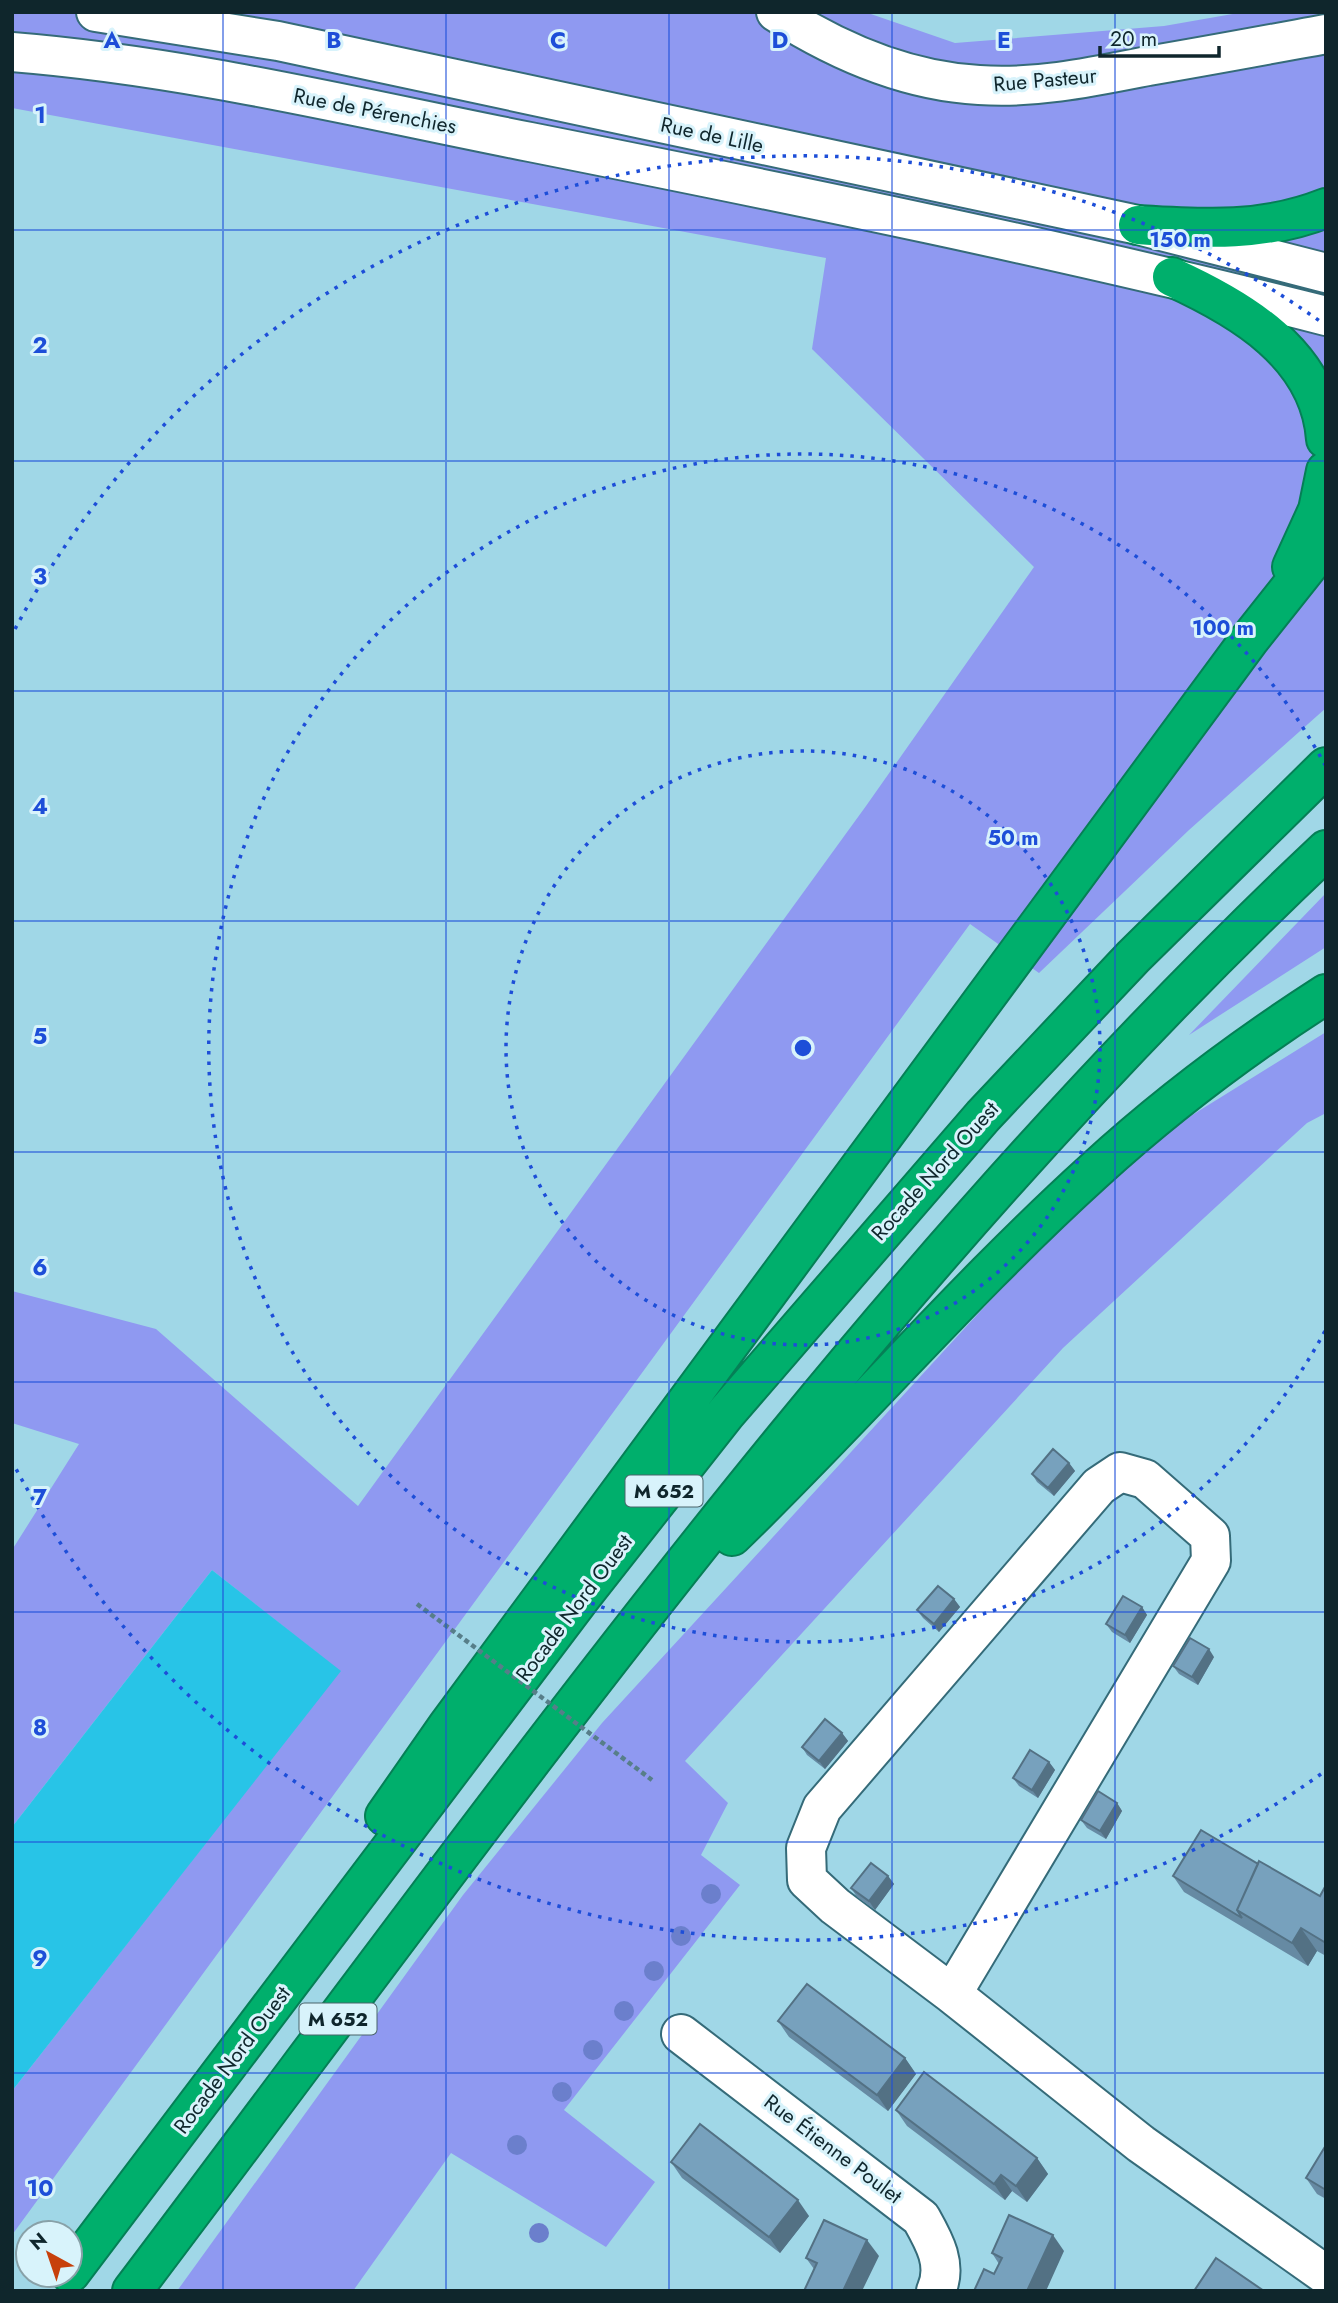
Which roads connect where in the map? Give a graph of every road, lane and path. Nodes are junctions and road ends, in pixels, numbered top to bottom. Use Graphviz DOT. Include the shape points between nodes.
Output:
graph roads {
  1 [pos="96,12"];
  2 [pos="776,12"];
  3 [pos="281,27"];
  4 [pos="1326,34"];
  5 [pos="12,52"];
  6 [pos="269,91"];
  7 [pos="736,183"];
  8 [pos="1326,208"];
  9 [pos="1138,225"];
  10 [pos="1326,273"];
  11 [pos="1172,277"];
  12 [pos="1326,316"];
  13 [pos="1326,439"];
  14 [pos="1326,471"];
  15 [pos="1326,543"];
  16 [pos="1249,640"];
  17 [pos="1326,767"];
  18 [pos="1326,850"];
  19 [pos="1326,994"];
  20 [pos="417,1604"];
  21 [pos="618,1647"];
  22 [pos="652,1780"];
  23 [pos="952,1994"];
  24 [pos="681,2035"];
  25 [pos="185,2122"];
  26 [pos="84,2254"];
  27 [pos="1326,2275"];
  28 [pos="132,2291"];
  29 [pos="936,2291"];
  1 -- 3 [label="street, Rue de Lille"];
  2 -- 4 [label="street, Rue Pasteur" via="825,43 860,57 912,75 977,85 1043,84"];
  3 -- 6 [label="street"];
  3 -- 9 [label="street, Rue de Lille"];
  5 -- 6 [label="street, Rue de Pérenchies" via="131,64"];
  6 -- 7 [label="street, Rue de Pérenchies"];
  7 -- 11 [label="street, Rue de Lille"];
  8 -- 9 [label="highway" via="1256,228"];
  9 -- 10 [label="street, Rue de Lille"];
  11 -- 12 [label="street, Rue de Lille"];
  11 -- 13 [label="highway" via="1224,301 1269,332 1310,389"];
  14 -- 16 [label="highway" via="1311,531"];
  15 -- 16 [label="highway"];
  16 -- 25 [label="highway" via="447,1727 343,1877"];
  17 -- 25 [label="highway, Rocade Nord Ouest / M 652" via="1133,957 983,1115 726,1413 581,1597"];
  18 -- 21 [label="highway, M 652" via="1203,970 996,1192 844,1367"];
  19 -- 21 [label="highway" via="1242,1051 1095,1170 977,1283 809,1461"];
  20 -- 22 [label="path, bridge"];
  21 -- 28 [label="highway, M 652"];
  23 -- 23 [label="street" via="1211,1561 1210,1536 1145,1479 1120,1472 1099,1486 822,1808 806,1848 807,1881"];
  23 -- 27 [label="street" via="1141,2144"];
  24 -- 29 [label="street, Rue Étienne Poulet" via="921,2218 940,2257"];
  25 -- 26 [label="highway, Rocade Nord Ouest / M 652"];
}
